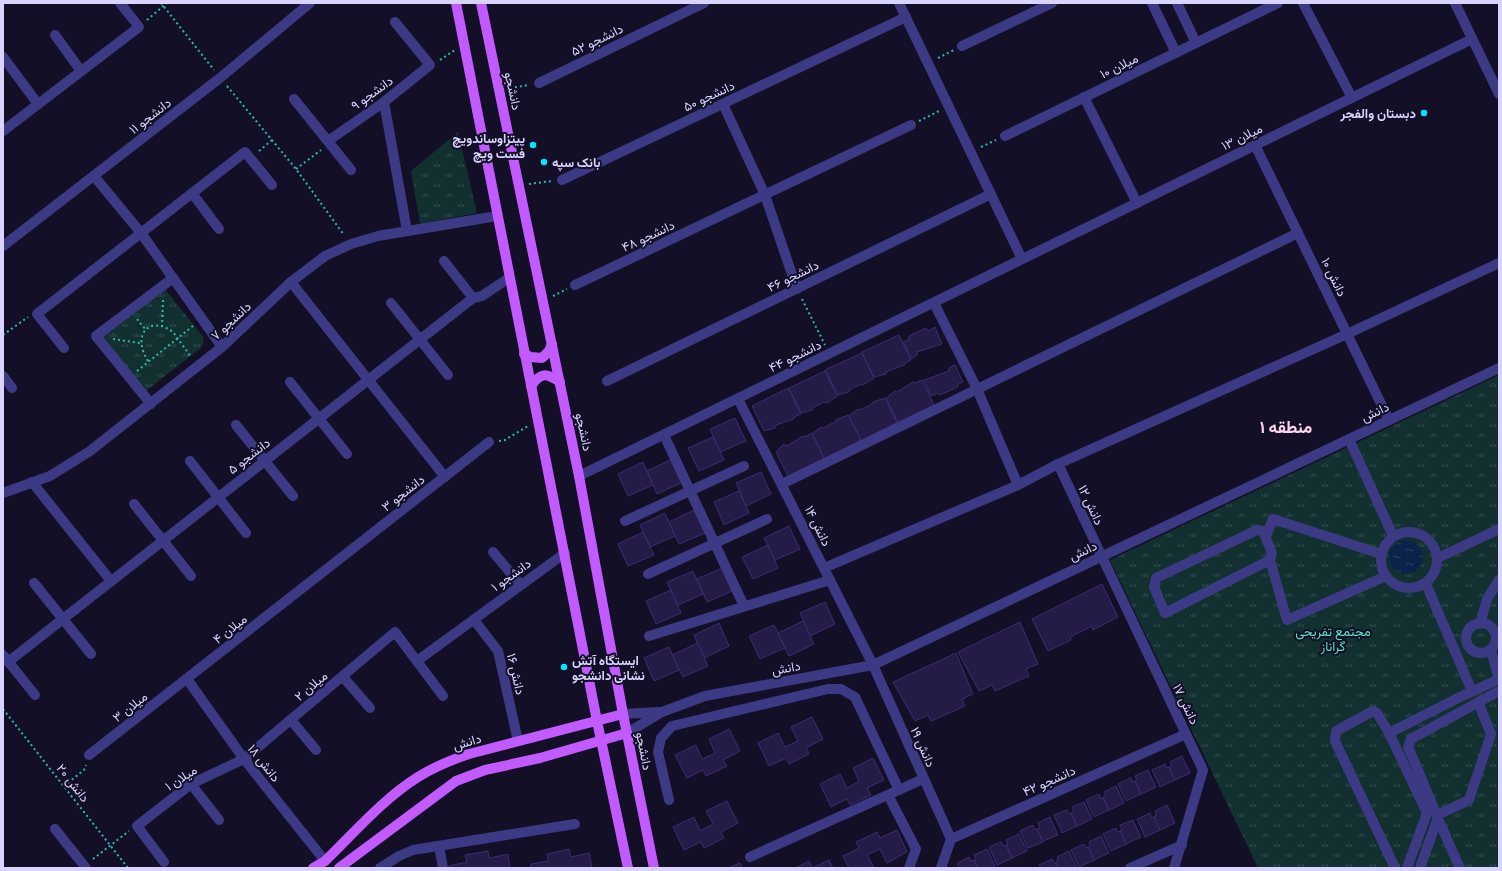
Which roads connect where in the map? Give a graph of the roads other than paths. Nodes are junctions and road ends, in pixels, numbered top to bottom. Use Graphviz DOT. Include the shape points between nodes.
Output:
graph roads {
  1 [pos="120,3"];
  2 [pos="456,3"];
  3 [pos="481,3"];
  4 [pos="703,3"];
  5 [pos="899,3"];
  6 [pos="1152,3"];
  7 [pos="1177,3"];
  8 [pos="1278,3"];
  9 [pos="1303,3"];
  10 [pos="1455,3"];
  11 [pos="1045,4"];
  12 [pos="304,5"];
  13 [pos="906,17"];
  14 [pos="395,22"];
  15 [pos="55,35"];
  16 [pos="1472,39"];
  17 [pos="1196,43"];
  18 [pos="962,46"];
  19 [pos="1176,53"];
  20 [pos="3,57"];
  21 [pos="81,71"];
  22 [pos="539,83"];
  23 [pos="1499,94"];
  24 [pos="1084,97"];
  25 [pos="1352,98"];
  26 [pos="294,99"];
  27 [pos="384,102"];
  28 [pos="38,104"];
  29 [pos="723,104"];
  30 [pos="911,125"];
  31 [pos="3,131"];
  32 [pos="1005,136"];
  33 [pos="329,142"];
  34 [pos="1255,145"];
  35 [pos="351,170"];
  36 [pos="94,176"];
  37 [pos="562,180"];
  38 [pos="272,185"];
  39 [pos="192,194"];
  40 [pos="991,194"];
  41 [pos="765,195"];
  42 [pos="1137,203"];
  43 [pos="497,216"];
  44 [pos="219,229"];
  45 [pos="407,231"];
  46 [pos="141,233"];
  47 [pos="1298,233"];
  48 [pos="3,246"];
  49 [pos="1022,259"];
  50 [pos="444,262"];
  51 [pos="1499,263"];
  52 [pos="172,278"];
  53 [pos="509,278"];
  54 [pos="291,282"];
  55 [pos="575,285"];
  56 [pos="797,289"];
  57 [pos="473,298"];
  58 [pos="391,303"];
  59 [pos="934,303"];
  60 [pos="1347,334"];
  61 [pos="420,339"];
  62 [pos="552,344"];
  63 [pos="222,347"];
  64 [pos="64,348"];
  65 [pos="524,354"];
  66 [pos="1499,368"];
  67 [pos="448,375"];
  68 [pos="3,376"];
  69 [pos="368,380"];
  70 [pos="290,382"];
  71 [pos="560,382"];
  72 [pos="606,382"];
  73 [pos="531,386"];
  74 [pos="12,388"];
  75 [pos="977,389"];
  76 [pos="738,398"];
  77 [pos="151,404"];
  78 [pos="318,418"];
  79 [pos="1389,420"];
  80 [pos="236,425"];
  81 [pos="664,435"];
  82 [pos="1349,439"];
  83 [pos="489,442"];
  84 [pos="347,454"];
  85 [pos="190,461"];
  86 [pos="264,461"];
  87 [pos="1058,464"];
  88 [pos="744,466"];
  89 [pos="579,476"];
  90 [pos="445,477"];
  91 [pos="32,482"];
  92 [pos="782,484"];
  93 [pos="1018,485"];
  94 [pos="691,491"];
  95 [pos="3,493"];
  96 [pos="293,496"];
  97 [pos="218,497"];
  98 [pos="134,504"];
  99 [pos="767,519"];
  100 [pos="625,520"];
  101 [pos="1499,529"];
  102 [pos="246,533"];
  103 [pos="1266,536"];
  104 [pos="1394,536"];
  105 [pos="163,540"];
  106 [pos="715,543"];
  107 [pos="493,552"];
  108 [pos="565,553"];
  109 [pos="1381,554"];
  110 [pos="1101,557"];
  111 [pos="1438,558"];
  112 [pos="1270,560"];
  113 [pos="824,568"];
  114 [pos="648,574"];
  115 [pos="191,576"];
  116 [pos="1386,576"];
  117 [pos="830,580"];
  118 [pos="1499,580"];
  119 [pos="111,581"];
  120 [pos="34,582"];
  121 [pos="520,584"];
  122 [pos="1426,584"];
  123 [pos="290,599"];
  124 [pos="744,606"];
  125 [pos="63,619"];
  126 [pos="474,620"];
  127 [pos="1480,624"];
  128 [pos="649,636"];
  129 [pos="1491,650"];
  130 [pos="91,654"];
  131 [pos="6,658"];
  132 [pos="417,661"];
  133 [pos="873,665"];
  134 [pos="343,677"];
  135 [pos="187,679"];
  136 [pos="1499,679"];
  137 [pos="1499,691"];
  138 [pos="34,695"];
  139 [pos="443,696"];
  140 [pos="1464,696"];
  141 [pos="1478,702"];
  142 [pos="370,708"];
  143 [pos="662,712"];
  144 [pos="623,714"];
  145 [pos="291,720"];
  146 [pos="596,721"];
  147 [pos="627,733"];
  148 [pos="1389,733"];
  149 [pos="1186,734"];
  150 [pos="601,739"];
  151 [pos="518,741"];
  152 [pos="316,750"];
  153 [pos="89,755"];
  154 [pos="244,759"];
  155 [pos="923,778"];
  156 [pos="191,784"];
  157 [pos="899,790"];
  158 [pos="888,795"];
  159 [pos="669,800"];
  160 [pos="1437,818"];
  161 [pos="219,820"];
  162 [pos="575,824"];
  163 [pos="55,829"];
  164 [pos="951,839"];
  165 [pos="1182,845"];
  166 [pos="439,846"];
  167 [pos="750,857"];
  168 [pos="325,861"];
  169 [pos="164,862"];
  170 [pos="84,867"];
  171 [pos="908,867"];
  172 [pos="313,868"];
  173 [pos="339,868"];
  174 [pos="380,868"];
  175 [pos="443,868"];
  176 [pos="628,868"];
  177 [pos="654,868"];
  178 [pos="941,868"];
  179 [pos="1130,868"];
  180 [pos="1174,868"];
  181 [pos="1395,868"];
  182 [pos="1407,868"];
  183 [pos="1420,868"];
  184 [pos="1460,868"];
  1 -- 21 [label="street" via="139,26"];
  2 -- 43 [label="main road"];
  3 -- 62 [label="main road, دانشجو"];
  4 -- 22 [label="street, دانشجو ۵۲"];
  5 -- 13 [label="street"];
  6 -- 19 [label="street"];
  7 -- 17 [label="street"];
  8 -- 17 [label="street, میلان ۱۰"];
  9 -- 25 [label="street"];
  10 -- 16 [label="street"];
  11 -- 18 [label="street"];
  12 -- 36 [label="street, دانشجو ۱۱" via="220,78"];
  13 -- 29 [label="street, دانشجو ۵۰"];
  13 -- 40 [label="street"];
  14 -- 27 [label="street, دانشجو ۹" via="430,65"];
  15 -- 21 [label="street"];
  16 -- 23 [label="street"];
  16 -- 25 [label="street, میلان ۱۳"];
  17 -- 19 [label="street, میلان ۱۰"];
  19 -- 24 [label="street, میلان ۱۰"];
  20 -- 28 [label="street"];
  21 -- 28 [label="street"];
  24 -- 32 [label="street, میلان ۱۰"];
  24 -- 42 [label="street"];
  25 -- 34 [label="street, میلان ۱۳"];
  26 -- 33 [label="street"];
  27 -- 33 [label="street, دانشجو ۹"];
  27 -- 45 [label="street"];
  28 -- 31 [label="street"];
  29 -- 37 [label="street, دانشجو ۵۰"];
  29 -- 41 [label="street"];
  30 -- 41 [label="street, دانشجو ۴۸"];
  33 -- 35 [label="street"];
  34 -- 42 [label="street, میلان ۱۳"];
  34 -- 47 [label="street, دانش ۱۰"];
  36 -- 46 [label="street"];
  36 -- 48 [label="street, دانشجو ۱۱"];
  38 -- 39 [label="street" via="245,152"];
  39 -- 44 [label="street"];
  39 -- 46 [label="street"];
  40 -- 49 [label="street"];
  40 -- 56 [label="street, دانشجو ۴۶"];
  41 -- 55 [label="street, دانشجو ۴۸"];
  41 -- 56 [label="street"];
  42 -- 49 [label="street, میلان ۱۳"];
  43 -- 45 [label="street, دانشجو ۷"];
  43 -- 53 [label="main road"];
  45 -- 54 [label="street, دانشجو ۷" via="351,244 325,256"];
  46 -- 52 [label="street"];
  46 -- 64 [label="street" via="37,314"];
  47 -- 60 [label="street, دانش ۱۰"];
  47 -- 75 [label="street"];
  49 -- 59 [label="street, دانشجو ۴۴"];
  50 -- 57 [label="street"];
  51 -- 60 [label="street"];
  52 -- 63 [label="street"];
  52 -- 77 [label="street" via="96,336"];
  53 -- 57 [label="street, دانشجو ۵" via="482,296"];
  53 -- 65 [label="main road"];
  54 -- 63 [label="street, دانشجو ۷"];
  54 -- 69 [label="street"];
  56 -- 72 [label="street, دانشجو ۴۶"];
  57 -- 61 [label="street, دانشجو ۵"];
  58 -- 61 [label="street"];
  59 -- 75 [label="street"];
  59 -- 76 [label="street, دانشجو ۴۴"];
  60 -- 79 [label="street, دانش ۱۰"];
  60 -- 87 [label="street"];
  61 -- 67 [label="street"];
  61 -- 69 [label="street, دانشجو ۵"];
  62 -- 65 [label="main road" via="542,358"];
  62 -- 71 [label="main road, دانشجو"];
  63 -- 77 [label="street, دانشجو ۷"];
  65 -- 73 [label="main road"];
  66 -- 79 [label="street, دانش"];
  68 -- 74 [label="street"];
  69 -- 78 [label="street, دانشجو ۵"];
  69 -- 90 [label="street"];
  70 -- 78 [label="street"];
  71 -- 73 [label="main road" via="550,375 543,375 536,378"];
  71 -- 89 [label="main road, دانشجو"];
  73 -- 108 [label="main road"];
  75 -- 92 [label="street"];
  75 -- 93 [label="street"];
  76 -- 81 [label="street, دانشجو ۴۴"];
  76 -- 92 [label="street, دانش ۱۴"];
  77 -- 91 [label="street, دانشجو ۷" via="90,452 50,476"];
  78 -- 84 [label="street"];
  78 -- 86 [label="street, دانشجو ۵"];
  79 -- 82 [label="street, دانش"];
  80 -- 86 [label="street"];
  81 -- 89 [label="street, دانشجو ۴۴"];
  81 -- 94 [label="street"];
  82 -- 104 [label="street"];
  82 -- 110 [label="street, دانش"];
  83 -- 90 [label="street, دانشجو ۳"];
  85 -- 97 [label="street"];
  86 -- 96 [label="street"];
  86 -- 97 [label="street, دانشجو ۵"];
  87 -- 93 [label="street"];
  87 -- 110 [label="street, دانش ۱۲"];
  88 -- 94 [label="street"];
  89 -- 144 [label="main road, دانشجو"];
  90 -- 123 [label="street, دانشجو ۳"];
  91 -- 95 [label="street, دانشجو ۷"];
  91 -- 119 [label="street"];
  92 -- 113 [label="street, دانش ۱۴"];
  93 -- 113 [label="street"];
  94 -- 100 [label="street"];
  94 -- 106 [label="street"];
  97 -- 102 [label="street"];
  97 -- 105 [label="street, دانشجو ۵"];
  98 -- 105 [label="street"];
  99 -- 106 [label="street"];
  101 -- 111 [label="street"];
  103 -- 109 [label="street" via="1273,518"];
  103 -- 112 [label="street" via="1272,553"];
  103 -- 112 [label="street" via="1263,531 1257,530 1156,578 1154,587 1165,613"];
  104 -- 109 [label="street"];
  104 -- 111 [label="street" via="1403,532 1422,534 1436,548"];
  105 -- 115 [label="street"];
  105 -- 119 [label="street, دانشجو ۵"];
  106 -- 114 [label="street"];
  106 -- 124 [label="street"];
  107 -- 121 [label="street"];
  108 -- 121 [label="street, دانشجو ۱"];
  108 -- 146 [label="main road"];
  109 -- 116 [label="street" via="1382,569"];
  110 -- 133 [label="street, دانش"];
  110 -- 149 [label="street, دانش ۱۷"];
  111 -- 122 [label="street" via="1433,577"];
  112 -- 116 [label="street" via="1287,620"];
  113 -- 117 [label="street, دانش ۱۴"];
  116 -- 122 [label="street" via="1400,587 1409,588"];
  117 -- 124 [label="street"];
  117 -- 133 [label="street, دانش ۱۴"];
  118 -- 127 [label="street" via="1487,599"];
  119 -- 125 [label="street, دانشجو ۵"];
  120 -- 125 [label="street"];
  121 -- 126 [label="street, دانشجو ۱"];
  122 -- 140 [label="street" via="1470,682 1472,691"];
  123 -- 135 [label="street, میلان ۴"];
  124 -- 128 [label="street"];
  125 -- 130 [label="street"];
  125 -- 131 [label="street, دانشجو ۵"];
  126 -- 132 [label="street"];
  126 -- 151 [label="street, دانش ۱۶" via="498,651"];
  127 -- 129 [label="street" via="1488,626 1494,633 1495,642"];
  127 -- 129 [label="street" via="1468,632 1466,642 1476,652"];
  129 -- 136 [label="street"];
  131 -- 138 [label="street"];
  132 -- 134 [label="street, میلان ۲" via="395,632"];
  132 -- 139 [label="street"];
  133 -- 143 [label="street, دانش" via="705,696"];
  133 -- 155 [label="street, دانش ۱۹"];
  134 -- 142 [label="street"];
  134 -- 145 [label="street, میلان ۲"];
  135 -- 153 [label="street, میلان ۳"];
  135 -- 154 [label="street, دانش ۱۸"];
  136 -- 140 [label="street"];
  137 -- 141 [label="street"];
  140 -- 148 [label="street"];
  141 -- 160 [label="street" via="1491,734 1469,800"];
  141 -- 160 [label="street" via="1408,743"];
  143 -- 144 [label="street, دانش"];
  143 -- 147 [label="street, دانش"];
  144 -- 146 [label="main road, دانش"];
  144 -- 147 [label="main road, دانشجو"];
  145 -- 152 [label="street"];
  145 -- 154 [label="street, میلان ۲"];
  146 -- 150 [label="main road"];
  146 -- 151 [label="main road, دانش"];
  147 -- 150 [label="main road, دانش"];
  147 -- 177 [label="main road, دانشجو"];
  148 -- 181 [label="street" via="1374,711 1336,731 1334,741"];
  148 -- 182 [label="street" via="1426,814"];
  149 -- 164 [label="street, دانشجو ۴۲"];
  149 -- 165 [label="street, دانش ۱۷" via="1203,770"];
  150 -- 173 [label="main road, دانش" via="540,758 484,770 456,781"];
  150 -- 176 [label="main road"];
  151 -- 168 [label="main road, دانش" via="450,760 419,776 395,793"];
  154 -- 156 [label="street, میلان ۱"];
  154 -- 168 [label="street, دانش ۱۸"];
  155 -- 157 [label="street"];
  155 -- 164 [label="street, دانش ۱۹"];
  156 -- 161 [label="street"];
  156 -- 169 [label="street, میلان ۱" via="136,826"];
  157 -- 158 [label="street"];
  157 -- 159 [label="street" via="855,698 841,689 828,689 672,726 661,738 658,752"];
  158 -- 167 [label="street"];
  158 -- 171 [label="street" via="916,849"];
  160 -- 183 [label="street"];
  160 -- 184 [label="street"];
  162 -- 166 [label="street"];
  163 -- 170 [label="street"];
  164 -- 178 [label="street"];
  165 -- 179 [label="street"];
  165 -- 180 [label="street, دانش ۱۷"];
  166 -- 174 [label="street" via="413,850"];
  166 -- 175 [label="street"];
  168 -- 172 [label="main road, دانش"];
}
